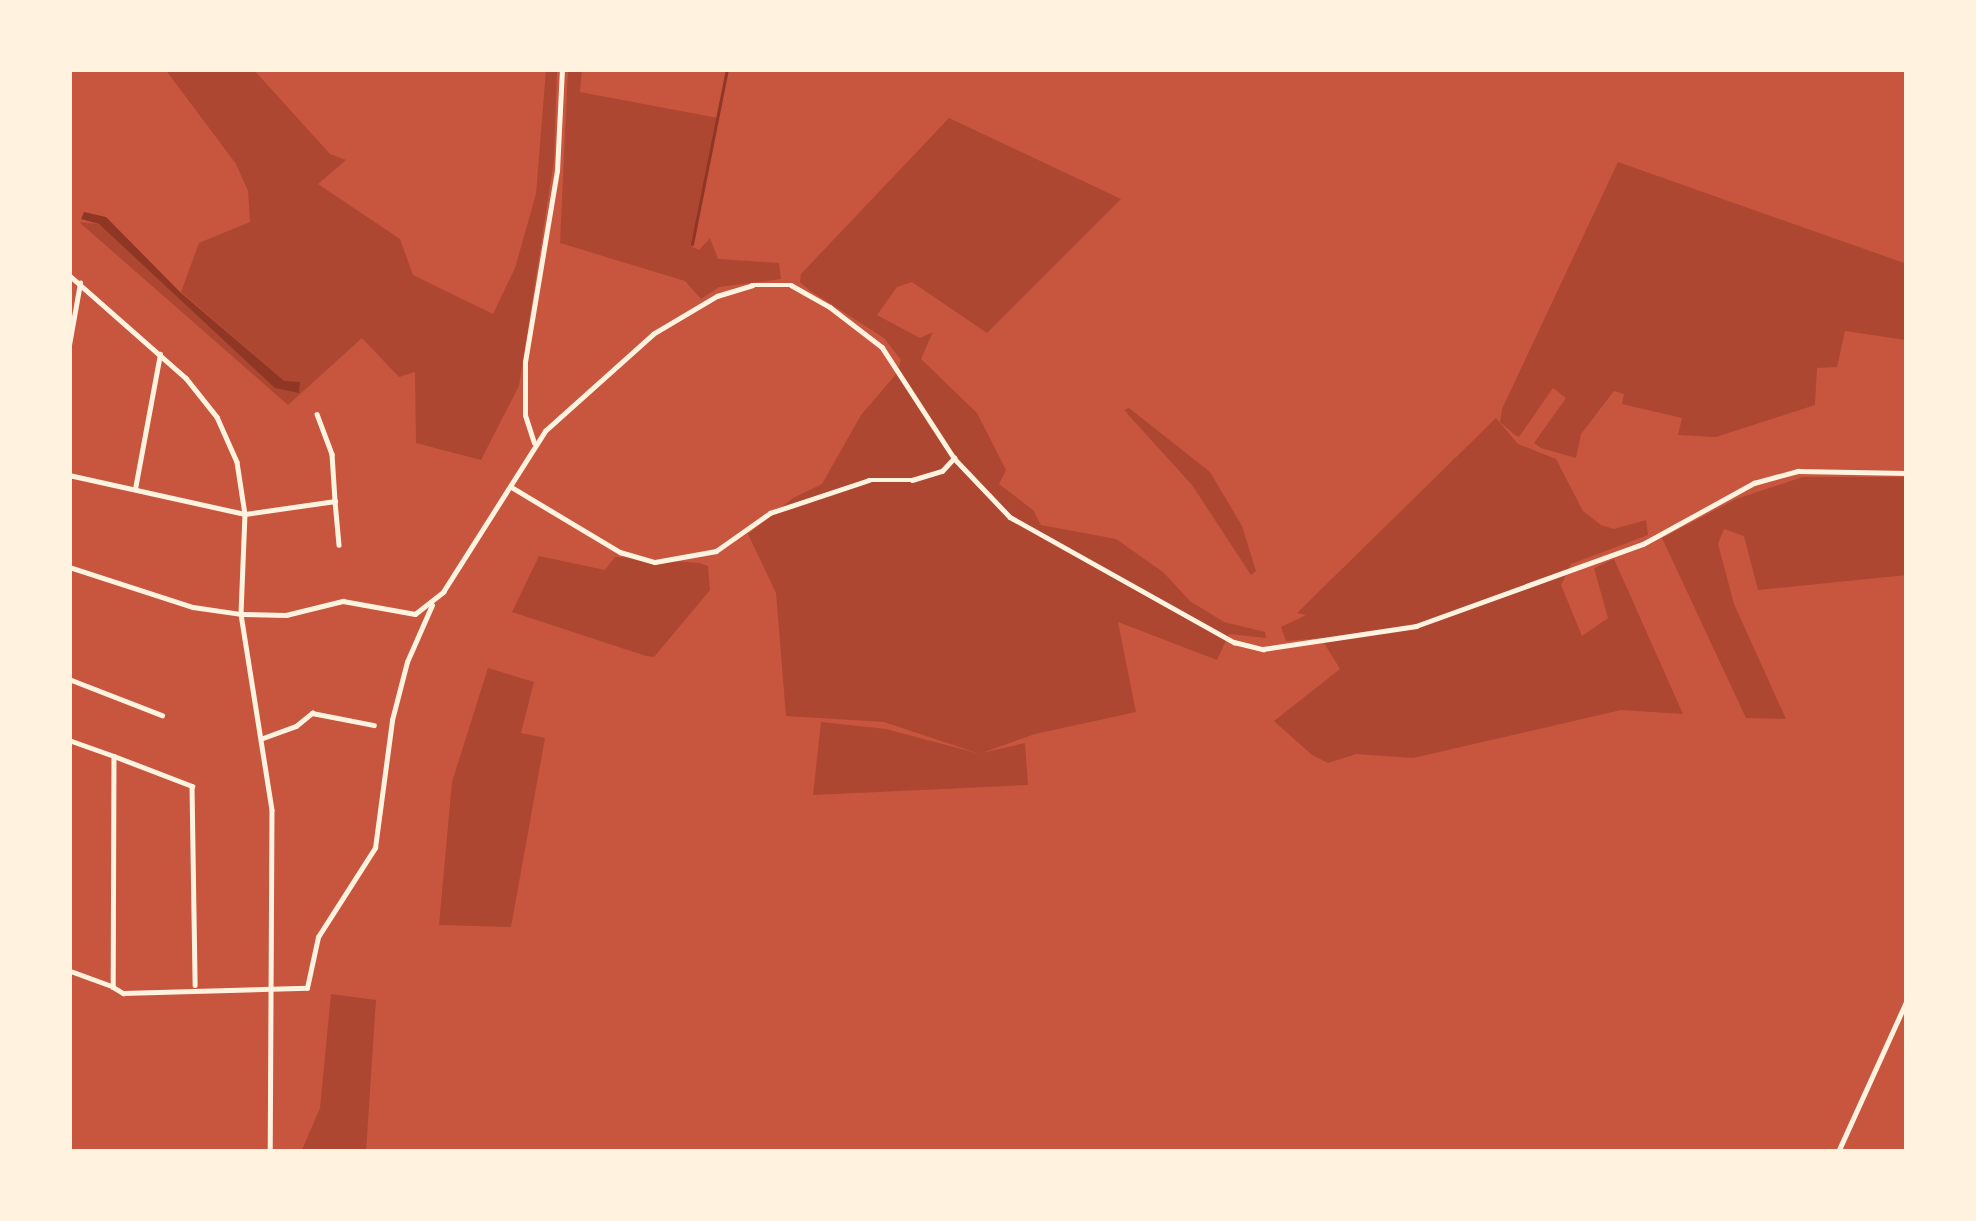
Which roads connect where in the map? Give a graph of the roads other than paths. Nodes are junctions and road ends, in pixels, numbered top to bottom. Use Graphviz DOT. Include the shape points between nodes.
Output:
graph roads {
  1 [pos="562,69"];
  2 [pos="69,275"];
  3 [pos="80,284"];
  4 [pos="69,345"];
  5 [pos="160,354"];
  6 [pos="317,414"];
  7 [pos="535,445"];
  8 [pos="954,458"];
  9 [pos="1907,473"];
  10 [pos="69,475"];
  11 [pos="512,488"];
  12 [pos="135,491"];
  13 [pos="335,501"];
  14 [pos="244,514"];
  15 [pos="339,545"];
  16 [pos="69,567"];
  17 [pos="432,605"];
  18 [pos="242,614"];
  19 [pos="69,679"];
  20 [pos="162,715"];
  21 [pos="374,725"];
  22 [pos="263,738"];
  23 [pos="69,740"];
  24 [pos="114,756"];
  25 [pos="69,971"];
  26 [pos="113,987"];
  27 [pos="195,988"];
  28 [pos="269,990"];
  29 [pos="1907,1000"];
  30 [pos="270,1152"];
  31 [pos="1838,1152"];
  1 -- 7 [label="street" via="557,171 526,362 525,415"];
  2 -- 3 [label="street"];
  3 -- 4 [label="street"];
  3 -- 5 [label="street"];
  5 -- 12 [label="street"];
  5 -- 14 [label="street" via="217,417 237,462"];
  6 -- 13 [label="street" via="332,454"];
  7 -- 8 [label="street" via="656,332 717,296 791,285 881,347"];
  7 -- 11 [label="street"];
  8 -- 9 [label="street" via="984,495 1033,533 1234,642 1263,649 1416,626 1643,544 1754,483 1798,472"];
  8 -- 11 [label="street" via="912,480 869,480 770,513 716,551 655,562 620,552"];
  10 -- 12 [label="street"];
  11 -- 17 [label="street"];
  12 -- 14 [label="street"];
  13 -- 14 [label="street"];
  13 -- 15 [label="street"];
  14 -- 18 [label="street"];
  16 -- 18 [label="street" via="193,607"];
  17 -- 18 [label="street" via="416,614 343,601 286,615"];
  17 -- 28 [label="street" via="392,720 375,848 318,937 308,988"];
  18 -- 22 [label="street"];
  19 -- 20 [label="street"];
  21 -- 22 [label="street" via="312,713"];
  22 -- 28 [label="street" via="272,810"];
  23 -- 24 [label="street"];
  24 -- 26 [label="street"];
  24 -- 27 [label="street" via="192,786"];
  25 -- 26 [label="street"];
  26 -- 27 [label="street"];
  27 -- 28 [label="street"];
  28 -- 30 [label="street"];
  29 -- 31 [label="street"];
}
